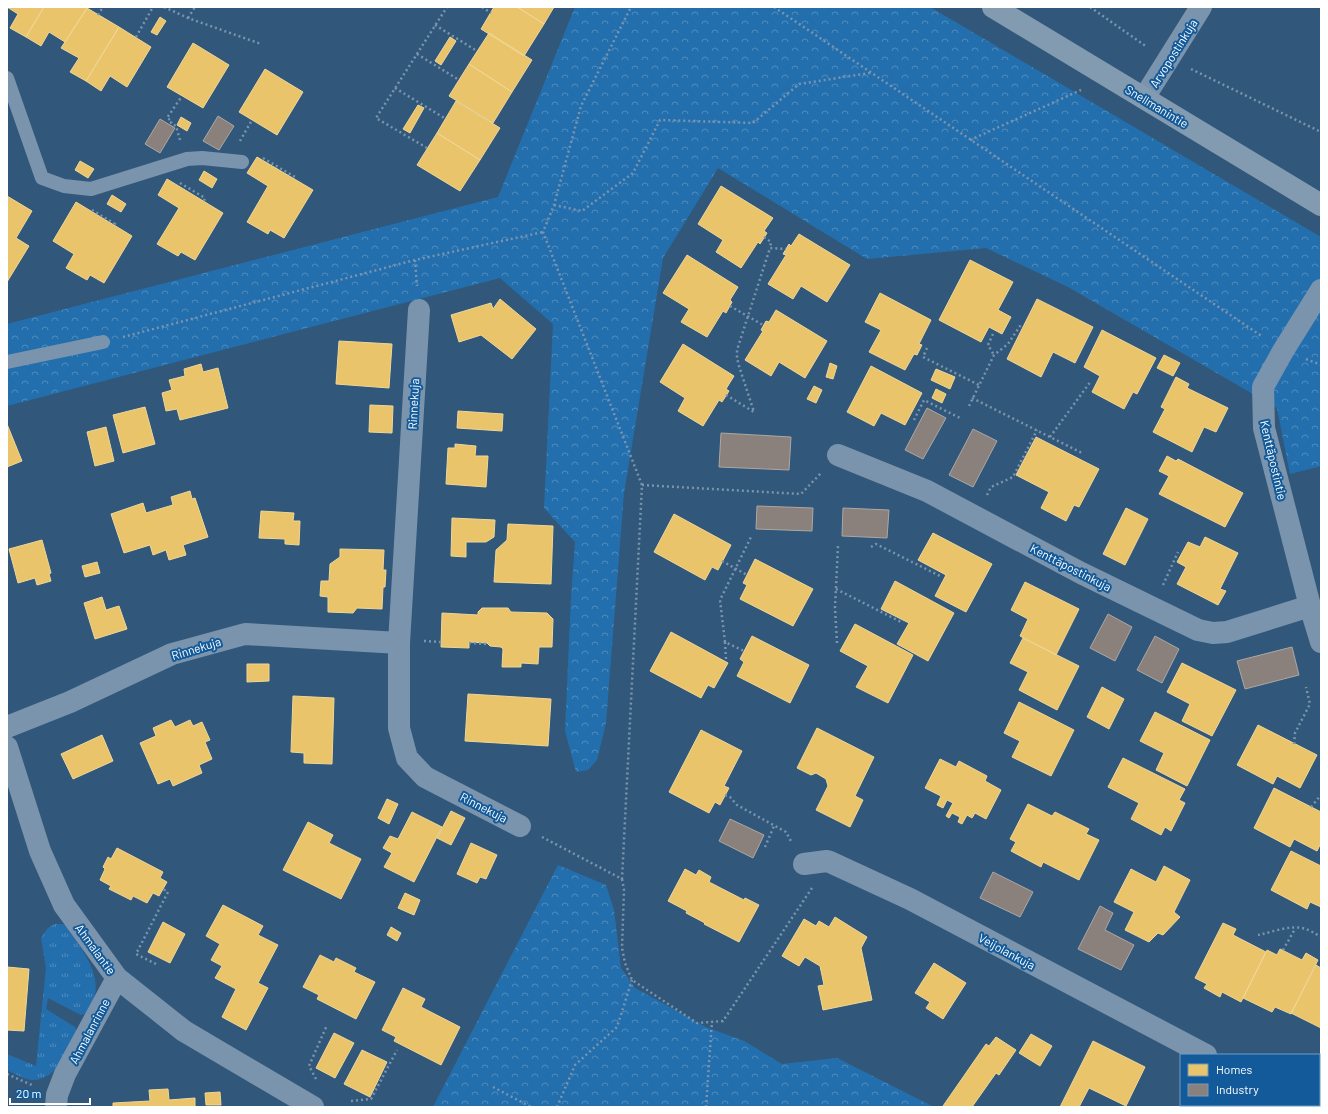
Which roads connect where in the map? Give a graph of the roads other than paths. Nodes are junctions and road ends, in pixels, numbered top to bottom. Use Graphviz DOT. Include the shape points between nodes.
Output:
graph roads {
  1 [pos="993,7"];
  2 [pos="1201,7"];
  3 [pos="7,78"];
  4 [pos="1144,98"];
  5 [pos="242,162"];
  6 [pos="1321,205"];
  7 [pos="1321,290"];
  8 [pos="419,310"];
  9 [pos="103,342"];
  10 [pos="7,362"];
  11 [pos="838,455"];
  12 [pos="1310,606"];
  13 [pos="1321,642"];
  14 [pos="399,643"];
  15 [pos="7,727"];
  16 [pos="7,747"];
  17 [pos="520,826"];
  18 [pos="804,864"];
  19 [pos="117,978"];
  20 [pos="1204,1054"];
  21 [pos="56,1101"];
  22 [pos="313,1107"];
  1 -- 4 [label="street, Snellmanintie"];
  2 -- 4 [label="street, Arvopostinkuja"];
  3 -- 5 [label="lane" via="42,178 64,186 91,189 186,159"];
  4 -- 6 [label="street, Snellmanintie"];
  7 -- 12 [label="street, Kenttäpostintie" via="1263,387 1264,428"];
  8 -- 14 [label="street, Rinnekuja"];
  9 -- 10 [label="lane"];
  11 -- 12 [label="street, Kenttäpostinkuja" via="927,491 1198,630 1228,632"];
  12 -- 13 [label="street, Kenttäpostintie"];
  14 -- 15 [label="street, Rinnekuja" via="245,634 172,654 70,702"];
  14 -- 17 [label="street, Rinnekuja" via="399,728 407,758 425,777"];
  16 -- 19 [label="street, Ahmalantie" via="40,851 64,905"];
  18 -- 20 [label="street, Veijolankuja" via="827,861 910,899"];
  19 -- 21 [label="street, Ahmalanrinne" via="65,1074"];
  19 -- 22 [label="street, Ahmalantie" via="184,1031"];
}
